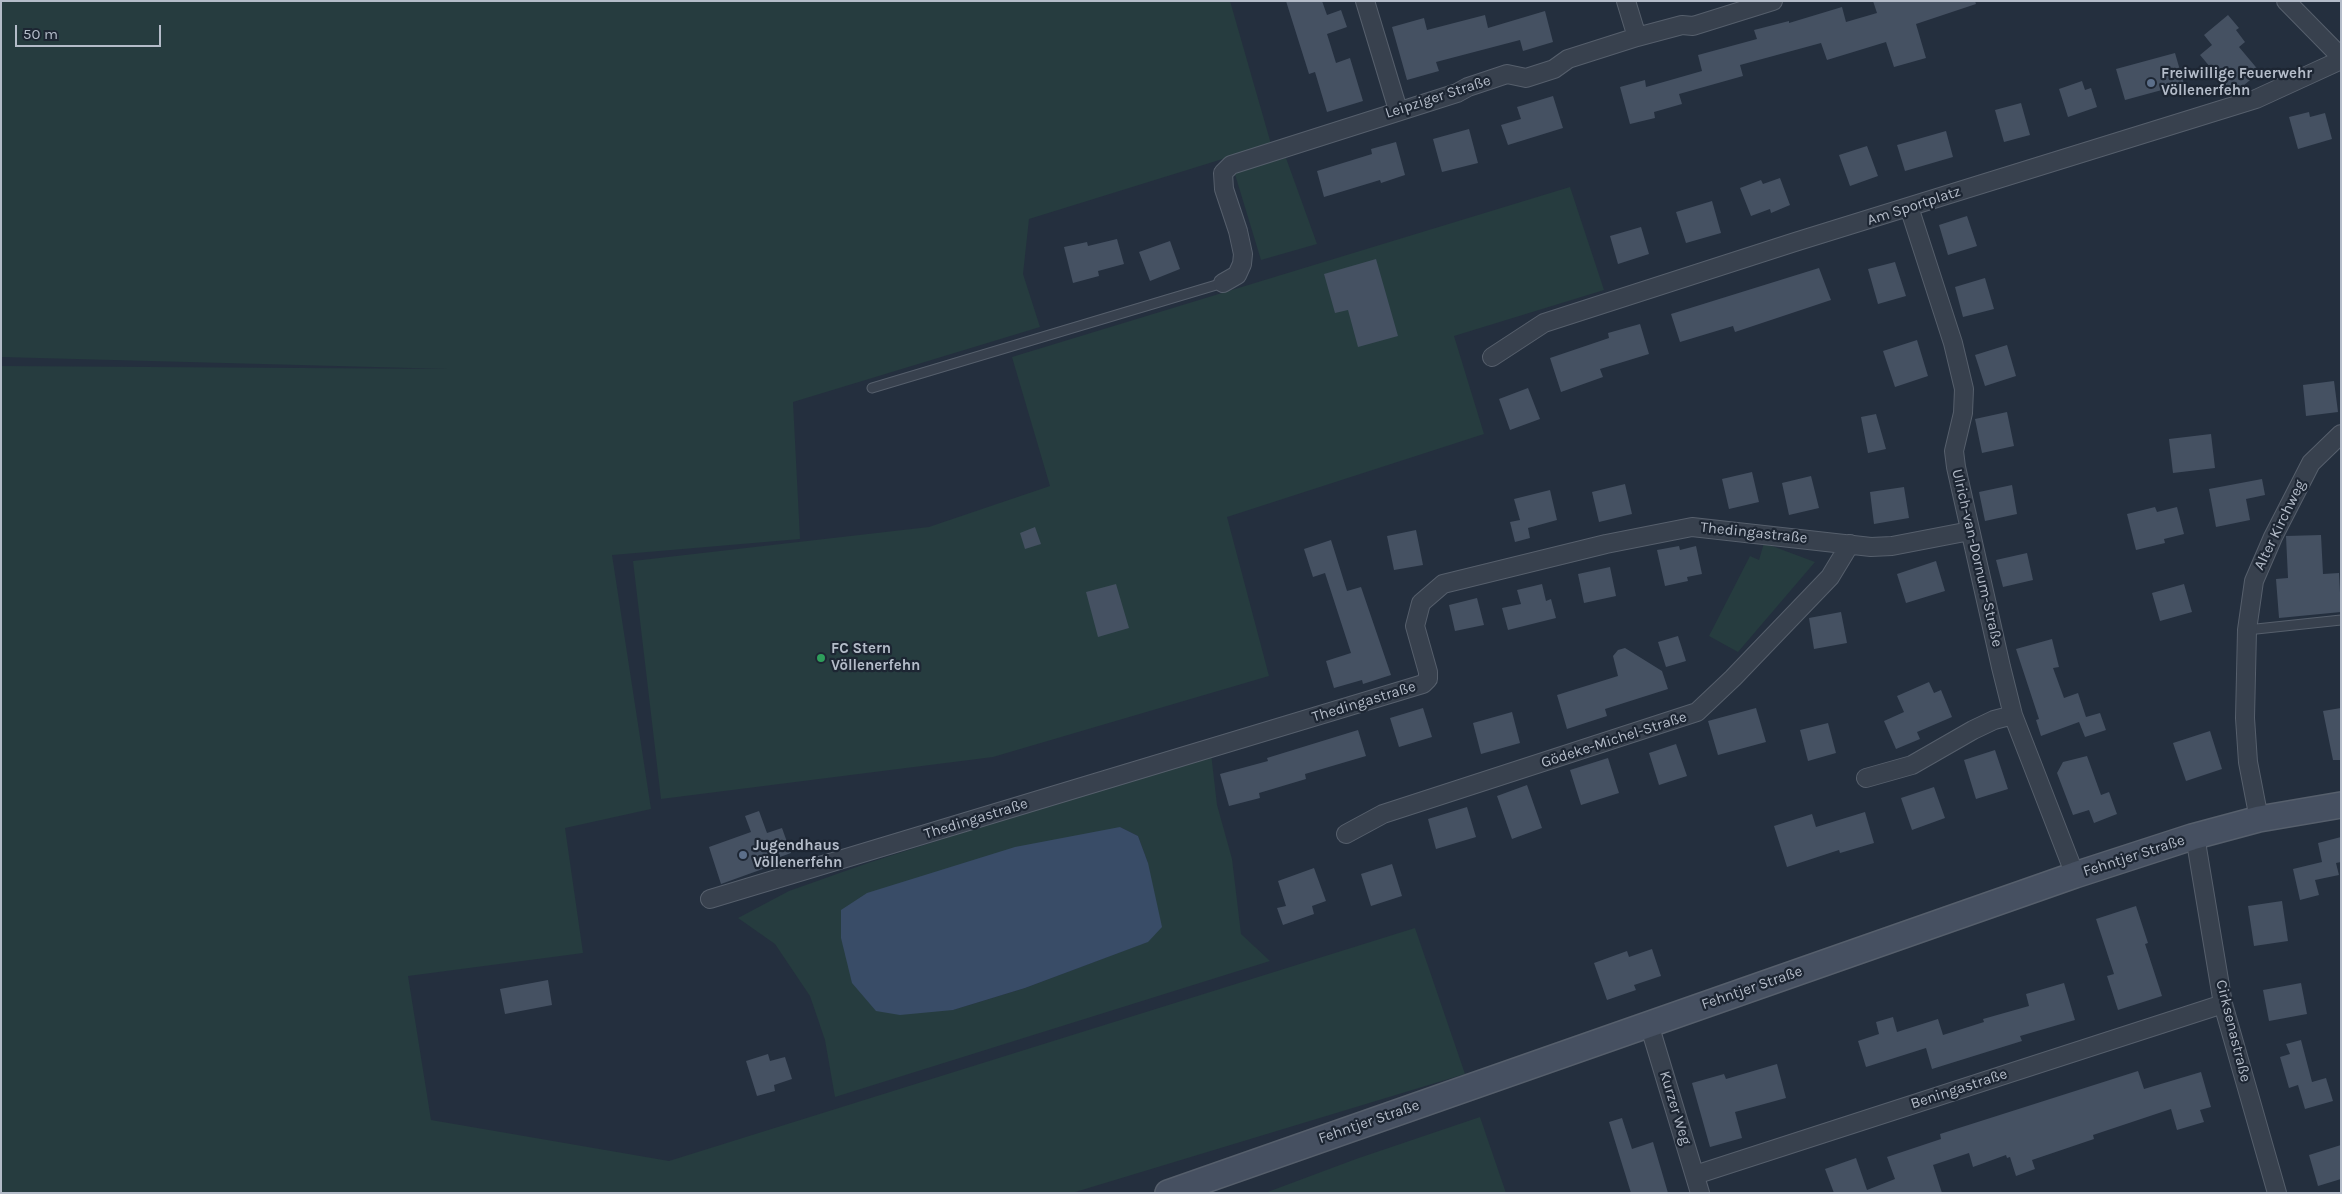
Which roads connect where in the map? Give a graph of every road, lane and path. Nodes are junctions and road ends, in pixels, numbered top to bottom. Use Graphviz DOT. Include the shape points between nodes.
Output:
graph roads {
  1 [pos="1365,1"];
  2 [pos="1626,1"];
  3 [pos="1773,1"];
  4 [pos="2286,1"];
  5 [pos="1637,38"];
  6 [pos="2341,59"];
  7 [pos="1398,110"];
  8 [pos="1909,207"];
  9 [pos="1223,283"];
  10 [pos="1492,357"];
  11 [pos="872,388"];
  12 [pos="2341,434"];
  13 [pos="1970,531"];
  14 [pos="1850,544"];
  15 [pos="2341,620"];
  16 [pos="2247,630"];
  17 [pos="2013,715"];
  18 [pos="1866,778"];
  19 [pos="2341,805"];
  20 [pos="2259,819"];
  21 [pos="1346,834"];
  22 [pos="2195,836"];
  23 [pos="2075,875"];
  24 [pos="710,899"];
  25 [pos="2223,1004"];
  26 [pos="1649,1024"];
  27 [pos="1695,1175"];
  28 [pos="1168,1193"];
  29 [pos="1700,1193"];
  30 [pos="2278,1193"];
  1 -- 7 [label="street"];
  2 -- 5 [label="street"];
  3 -- 5 [label="street, Leipziger Straße" via="1693,26 1682,25"];
  4 -- 6 [label="street"];
  5 -- 7 [label="street, Leipziger Straße" via="1568,59 1554,69 1536,75 1526,78 1507,74"];
  6 -- 8 [label="street, Am Sportplatz" via="2256,99"];
  7 -- 9 [label="street, Leipziger Straße" via="1231,165 1223,173 1224,189 1243,254 1237,275"];
  8 -- 10 [label="street, Am Sportplatz" via="1544,323"];
  8 -- 13 [label="street, Ulrich-van-Dornum-Straße" via="1950,334 1964,389 1963,413 1954,451"];
  9 -- 11 [label="lane"];
  12 -- 16 [label="street, Alter Kirchweg" via="2311,463 2272,537 2254,581"];
  13 -- 14 [label="street, Thedingastraße" via="1892,546"];
  13 -- 17 [label="street, Ulrich-van-Dornum-Straße"];
  14 -- 21 [label="street, Gödeke-Michel-Straße" via="1830,577 1697,712 1383,814"];
  14 -- 24 [label="street, Thedingastraße" via="1692,527 1606,544 1442,584 1420,603 1415,626 1428,672 1428,679 1423,684"];
  15 -- 16 [label="lane"];
  16 -- 20 [label="street, Alter Kirchweg" via="2245,718 2248,762"];
  17 -- 18 [label="street" via="1973,730 1912,765"];
  17 -- 23 [label="street, Ulrich-van-Dornum-Straße"];
  19 -- 20 [label="street, Fehntjer Straße"];
  20 -- 22 [label="street, Fehntjer Straße"];
  22 -- 23 [label="street, Fehntjer Straße"];
  22 -- 25 [label="street, Cirksenastraße"];
  23 -- 26 [label="street, Fehntjer Straße"];
  25 -- 27 [label="street, Beningastraße"];
  25 -- 30 [label="street, Cirksenastraße"];
  26 -- 27 [label="street, Kurzer Weg"];
  26 -- 28 [label="street, Fehntjer Straße"];
  27 -- 29 [label="street, Kurzer Weg"];
}
